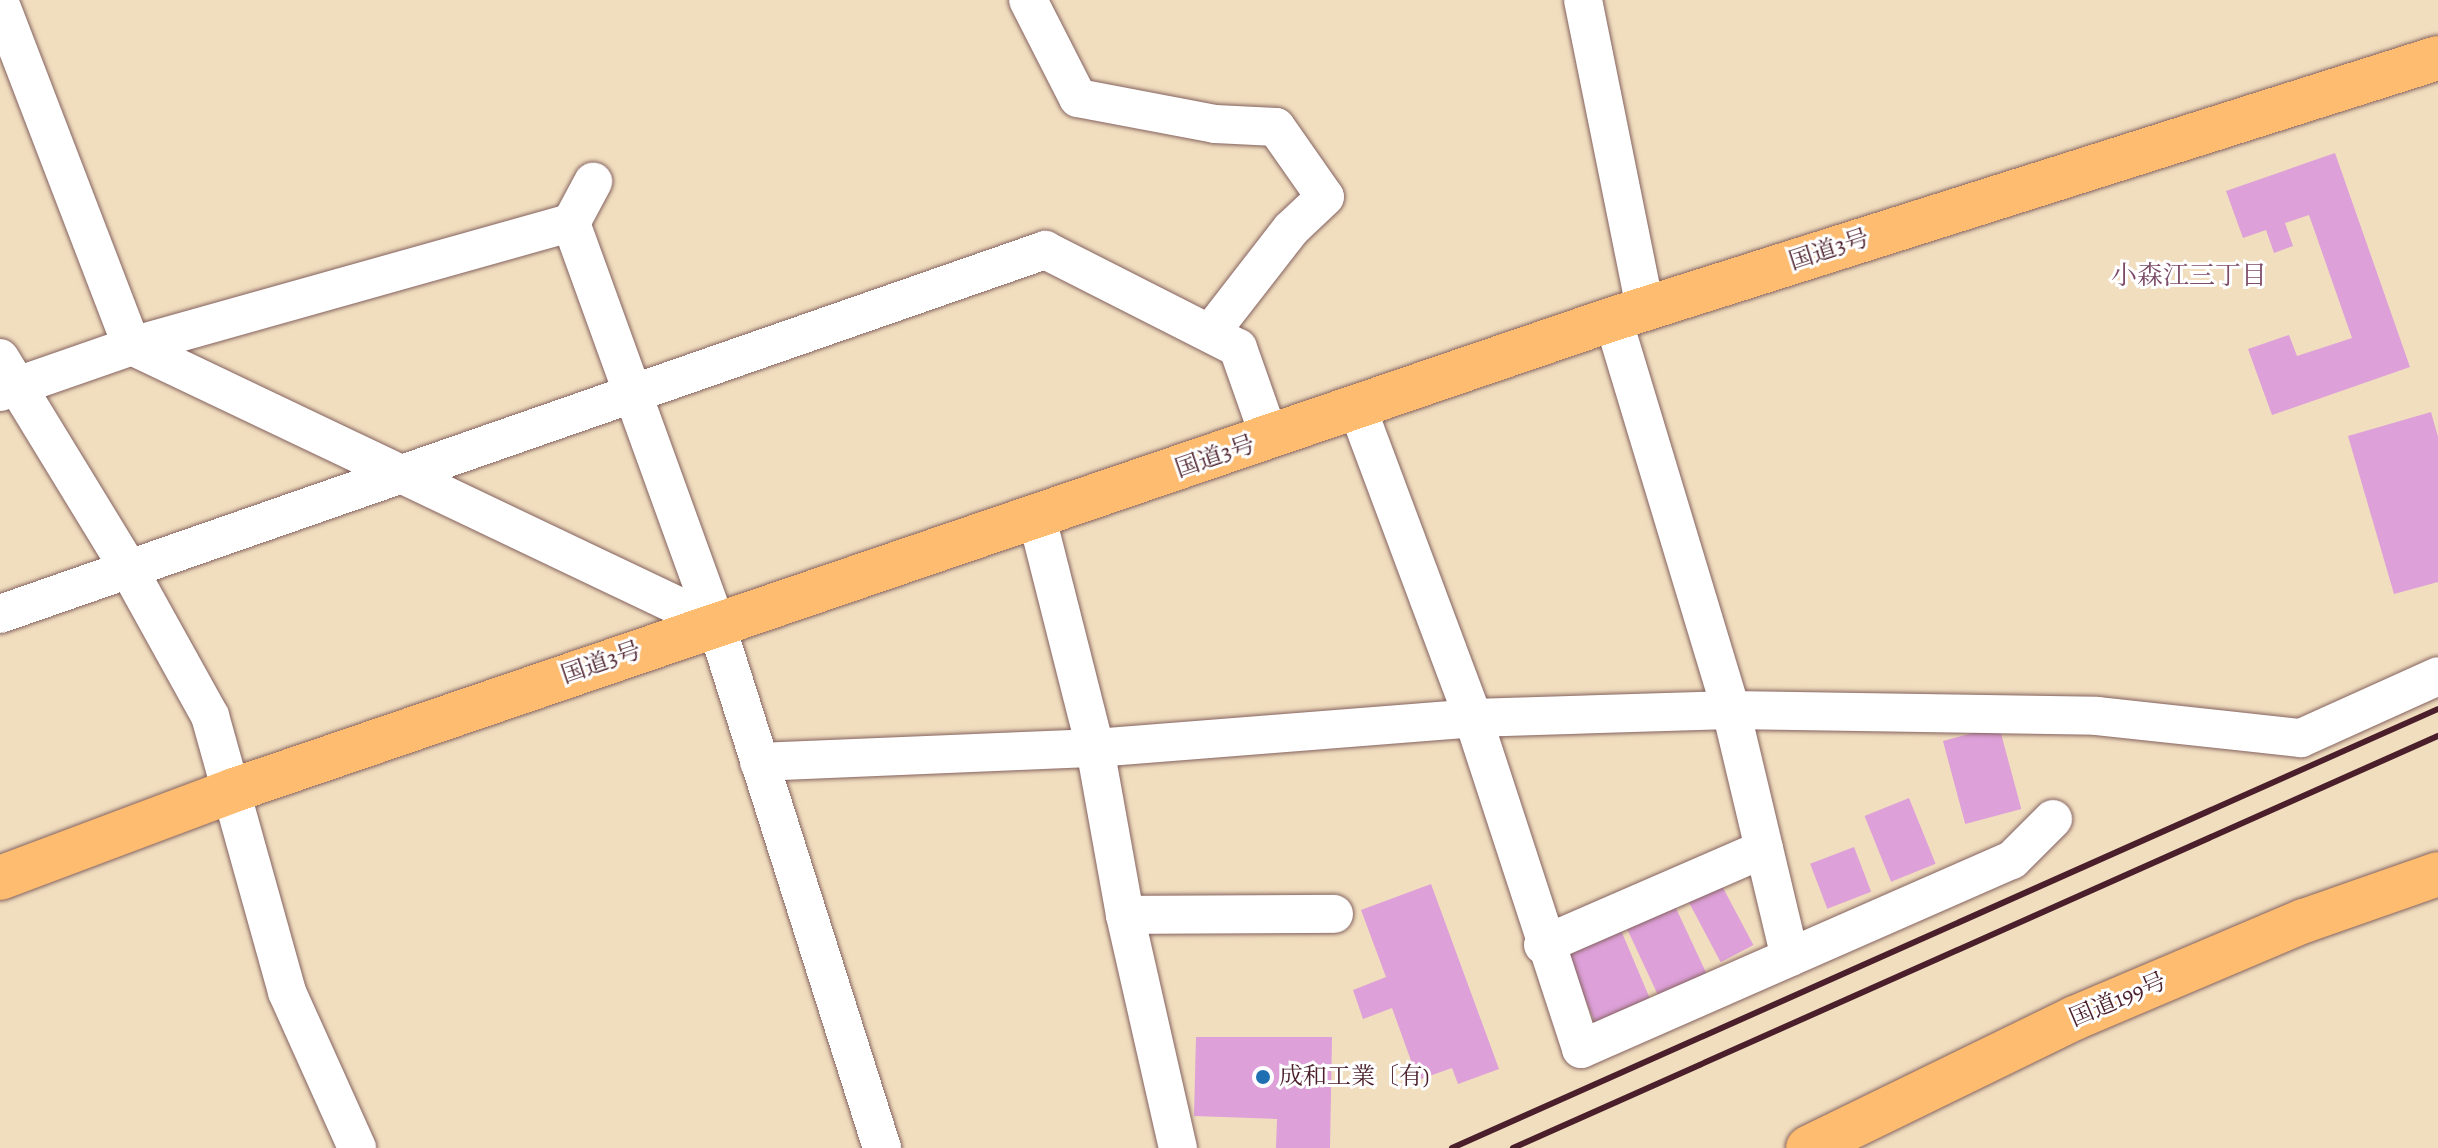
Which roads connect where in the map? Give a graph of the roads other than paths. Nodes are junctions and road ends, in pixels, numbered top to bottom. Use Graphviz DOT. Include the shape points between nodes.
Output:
graph roads {
  1 [pos="1028,0"];
  2 [pos="1583,0"];
  3 [pos="0,3"];
  4 [pos="2438,58"];
  5 [pos="593,182"];
  6 [pos="571,223"];
  7 [pos="1629,314"];
  8 [pos="1212,331"];
  9 [pos="132,346"];
  10 [pos="6,379"];
  11 [pos="632,396"];
  12 [pos="1358,410"];
  13 [pos="1270,439"];
  14 [pos="398,475"];
  15 [pos="1037,518"];
  16 [pos="128,568"];
  17 [pos="0,614"];
  18 [pos="716,624"];
  19 [pos="2438,676"];
  20 [pos="1731,710"];
  21 [pos="1473,718"];
  22 [pos="1095,748"];
  23 [pos="759,762"];
  24 [pos="234,790"];
  25 [pos="2053,819"];
  26 [pos="1764,849"];
  27 [pos="2438,874"];
  28 [pos="0,878"];
  29 [pos="1334,914"];
  30 [pos="1125,915"];
  31 [pos="1543,945"];
  32 [pos="1790,957"];
  33 [pos="357,1148"];
  34 [pos="882,1148"];
  35 [pos="1178,1148"];
  36 [pos="1808,1148"];
  1 -- 8 [label="street" via="1078,98 1215,124 1276,127 1325,197 1291,229"];
  2 -- 7 [label="street"];
  3 -- 9 [label="street"];
  4 -- 7 [label="highway, 国道3号"];
  5 -- 6 [label="street"];
  6 -- 9 [label="street"];
  6 -- 11 [label="street"];
  7 -- 12 [label="highway, 国道3号"];
  7 -- 20 [label="street"];
  8 -- 11 [label="street" via="1045,250"];
  8 -- 13 [label="street" via="1238,348"];
  9 -- 10 [label="street"];
  9 -- 14 [label="street"];
  10 -- 16 [label="street"];
  11 -- 14 [label="street"];
  11 -- 18 [label="street"];
  12 -- 13 [label="highway, 国道3号"];
  12 -- 21 [label="street"];
  13 -- 15 [label="highway, 国道3号"];
  14 -- 16 [label="street"];
  14 -- 18 [label="street"];
  15 -- 18 [label="highway, 国道3号"];
  15 -- 22 [label="street"];
  16 -- 17 [label="street"];
  16 -- 24 [label="street" via="210,716"];
  18 -- 23 [label="street"];
  18 -- 24 [label="highway, 国道3号"];
  19 -- 20 [label="street" via="2301,738 2097,716"];
  20 -- 21 [label="street"];
  20 -- 26 [label="street"];
  21 -- 22 [label="street"];
  21 -- 31 [label="street"];
  22 -- 23 [label="street"];
  22 -- 30 [label="street"];
  23 -- 34 [label="street"];
  24 -- 28 [label="highway, 国道3号"];
  24 -- 33 [label="street" via="287,992"];
  25 -- 32 [label="street" via="2012,860"];
  26 -- 31 [label="street"];
  26 -- 32 [label="street"];
  27 -- 36 [label="highway, 国道199号" via="2304,921 2075,1018"];
  29 -- 30 [label="street"];
  30 -- 35 [label="street"];
  31 -- 32 [label="street" via="1581,1049"];
}
